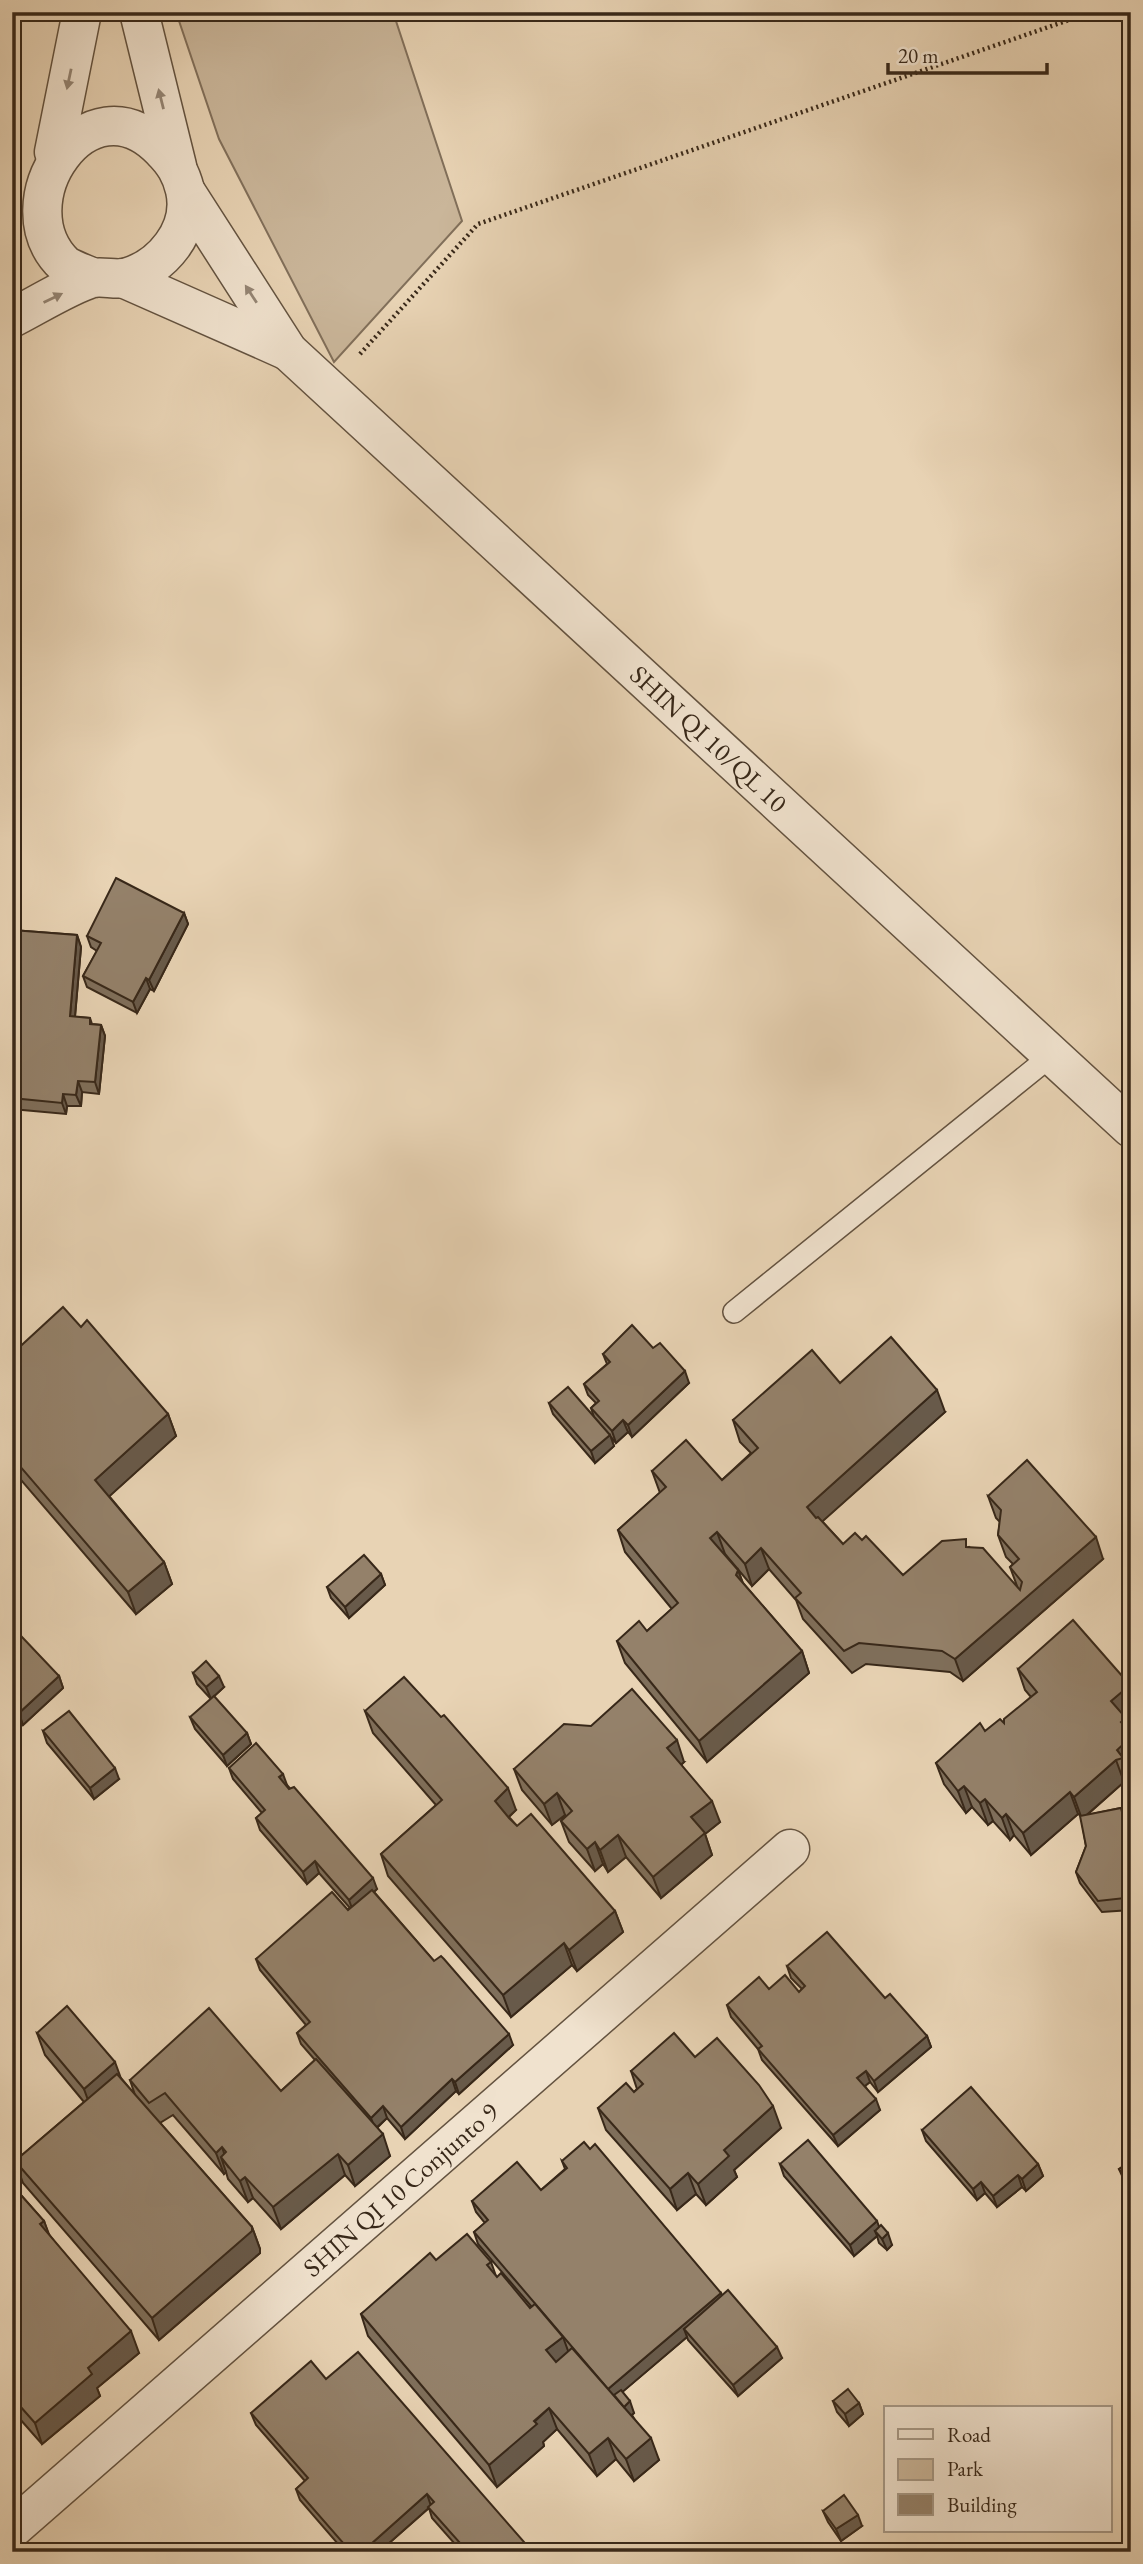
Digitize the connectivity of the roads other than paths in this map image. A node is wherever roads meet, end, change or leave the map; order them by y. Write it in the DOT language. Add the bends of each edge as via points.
graph roads {
  1 [pos="82,12"];
  2 [pos="139,12"];
  3 [pos="54,152"];
  4 [pos="182,179"];
  5 [pos="23,222"];
  6 [pos="108,278"];
  7 [pos="12,318"];
  8 [pos="288,351"];
  9 [pos="1052,1055"];
  10 [pos="1131,1128"];
  11 [pos="734,1312"];
  12 [pos="790,1849"];
  13 [pos="12,2529"];
  1 -- 3 [label="street, one-way"];
  4 -- 2 [label="street, one-way"];
  3 -- 4 [label="street" via="77,134 115,126 151,138"];
  3 -- 5 [label="street" via="38,178"];
  4 -- 6 [label="street" via="185,221 173,246 151,267"];
  8 -- 4 [label="street, SHIN QI 10/QL 10, one-way"];
  5 -- 6 [label="street" via="64,264"];
  7 -- 6 [label="street, one-way"];
  6 -- 8 [label="street, SHIN QI 10/QL 10"];
  8 -- 9 [label="street, SHIN QI 10/QL 10"];
  9 -- 10 [label="street, SHIN QI 10/QL 10"];
  9 -- 11 [label="lane"];
  12 -- 13 [label="street, SHIN QI 10 Conjunto 9"];
}
